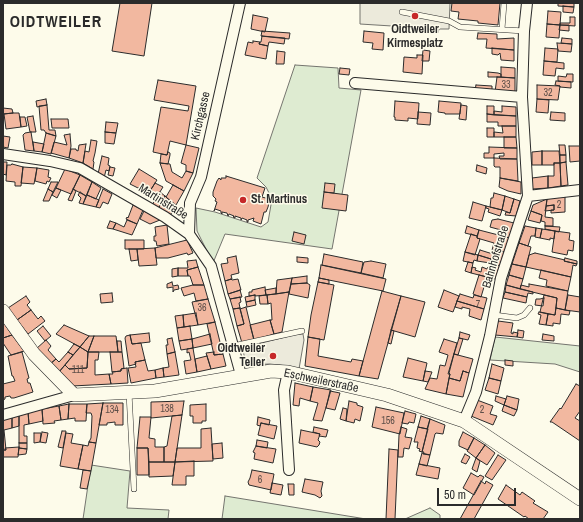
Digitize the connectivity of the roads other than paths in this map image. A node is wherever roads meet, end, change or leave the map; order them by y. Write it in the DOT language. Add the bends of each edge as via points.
graph roads {
  1 [pos="240,3"];
  2 [pos="504,3"];
  3 [pos="527,3"];
  4 [pos="402,12"];
  5 [pos="502,29"];
  6 [pos="524,31"];
  7 [pos="355,83"];
  8 [pos="522,97"];
  9 [pos="3,154"];
  10 [pos="580,190"];
  11 [pos="528,196"];
  12 [pos="189,234"];
  13 [pos="530,308"];
  14 [pos="3,311"];
  15 [pos="494,315"];
  16 [pos="302,331"];
  17 [pos="233,346"];
  18 [pos="288,372"];
  19 [pos="241,375"];
  20 [pos="129,392"];
  21 [pos="74,395"];
  22 [pos="3,415"];
  23 [pos="464,421"];
  24 [pos="289,470"];
  25 [pos="134,489"];
  26 [pos="580,499"];
  1 -- 12 [label="street, Kirchgasse" via="201,177 190,203"];
  2 -- 5 [label="lane"];
  3 -- 6 [label="street, Bahnhofstraße"];
  4 -- 5 [label="lane" via="449,21 460,27"];
  5 -- 6 [label="lane"];
  6 -- 8 [label="street, Bahnhofstraße"];
  7 -- 8 [label="street"];
  8 -- 11 [label="street, Bahnhofstraße"];
  9 -- 12 [label="street, Martinstraße" via="80,168 165,217"];
  10 -- 11 [label="street"];
  11 -- 15 [label="street, Bahnhofstraße" via="501,278"];
  12 -- 17 [label="street, Martinstraße" via="211,266"];
  13 -- 15 [label="lane" via="517,318"];
  14 -- 21 [label="street" via="34,354"];
  15 -- 23 [label="street, Bahnhofstraße" via="476,392"];
  16 -- 17 [label="lane"];
  17 -- 19 [label="street, Martinstraße"];
  18 -- 19 [label="street, Eschweilerstraße" via="271,371"];
  18 -- 23 [label="street, Eschweilerstraße" via="387,395"];
  18 -- 24 [label="street" via="284,390"];
  19 -- 20 [label="street, Eschweilerstraße" via="155,391"];
  20 -- 21 [label="street, Eschweilerstraße"];
  20 -- 25 [label="lane"];
  21 -- 22 [label="street"];
  23 -- 26 [label="street, Eschweilerstraße"];
}
